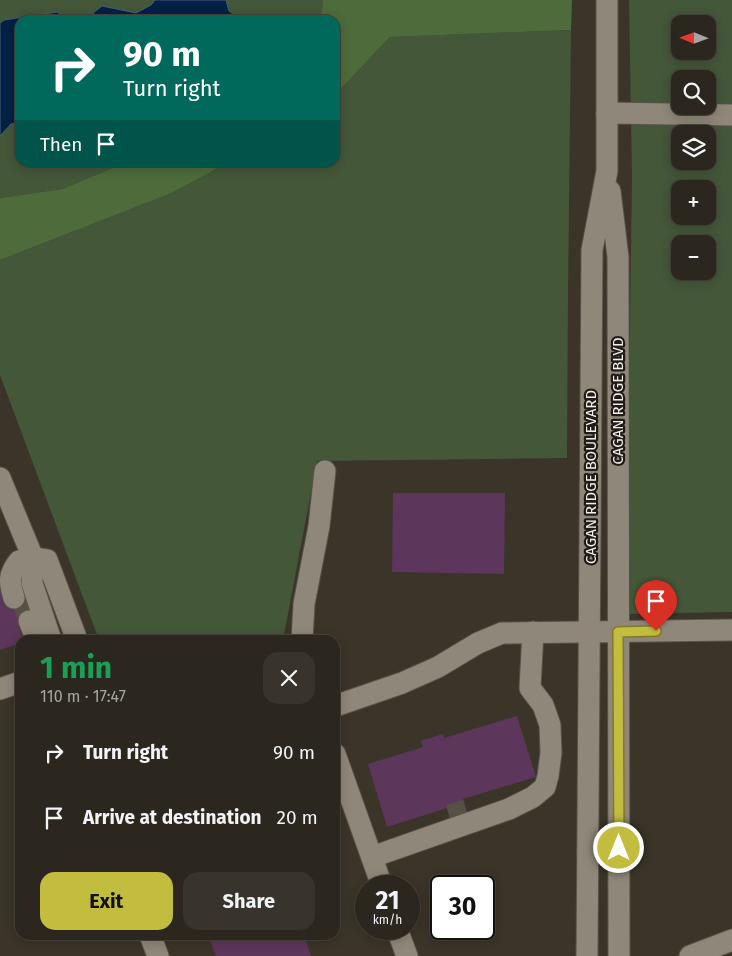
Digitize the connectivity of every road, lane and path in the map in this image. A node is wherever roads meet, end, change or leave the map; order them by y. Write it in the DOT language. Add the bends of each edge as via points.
graph roads {
  1 [pos="607,0"];
  2 [pos="607,113"];
  3 [pos="732,114"];
  4 [pos="607,171"];
  5 [pos="325,471"];
  6 [pos="0,478"];
  7 [pos="33,558"];
  8 [pos="18,597"];
  9 [pos="732,630"];
  10 [pos="533,632"];
  11 [pos="589,632"];
  12 [pos="618,632"];
  13 [pos="50,635"];
  14 [pos="75,635"];
  15 [pos="302,635"];
  16 [pos="15,684"];
  17 [pos="0,689"];
  18 [pos="340,704"];
  19 [pos="340,768"];
  20 [pos="499,812"];
  21 [pos="431,836"];
  22 [pos="372,857"];
  23 [pos="378,875"];
  24 [pos="152,940"];
  25 [pos="401,940"];
  26 [pos="732,940"];
  27 [pos="158,956"];
  28 [pos="407,956"];
  29 [pos="587,956"];
  30 [pos="619,956"];
  31 [pos="690,956"];
  1 -- 2 [label="street, CAGAN RIDGE BOULEVARD"];
  2 -- 3 [label="street"];
  2 -- 4 [label="street, CAGAN RIDGE BOULEVARD"];
  4 -- 11 [label="street, CAGAN RIDGE BOULEVARD" via="592,250"];
  4 -- 12 [label="street, CAGAN RIDGE BLVD" via="618,258"];
  5 -- 15 [label="street" via="319,526 304,604"];
  6 -- 7 [label="street"];
  7 -- 8 [label="street" via="19,561 14,567 9,583"];
  7 -- 13 [label="street" via="32,582"];
  7 -- 14 [label="street" via="47,560"];
  9 -- 12 [label="street"];
  10 -- 11 [label="street"];
  10 -- 18 [label="street" via="502,634 402,683"];
  10 -- 20 [label="street" via="530,688 543,705 550,725 548,776 545,787 533,797"];
  11 -- 12 [label="street"];
  11 -- 29 [label="street, CAGAN RIDGE BOULEVARD"];
  12 -- 30 [label="street"];
  16 -- 17 [label="street"];
  19 -- 22 [label="street"];
  20 -- 21 [label="street"];
  20 -- 21 [label="street" via="480,807 442,818"];
  21 -- 22 [label="street"];
  22 -- 23 [label="street"];
  24 -- 27 [label="street"];
  25 -- 28 [label="street"];
  26 -- 31 [label="street"];
}
